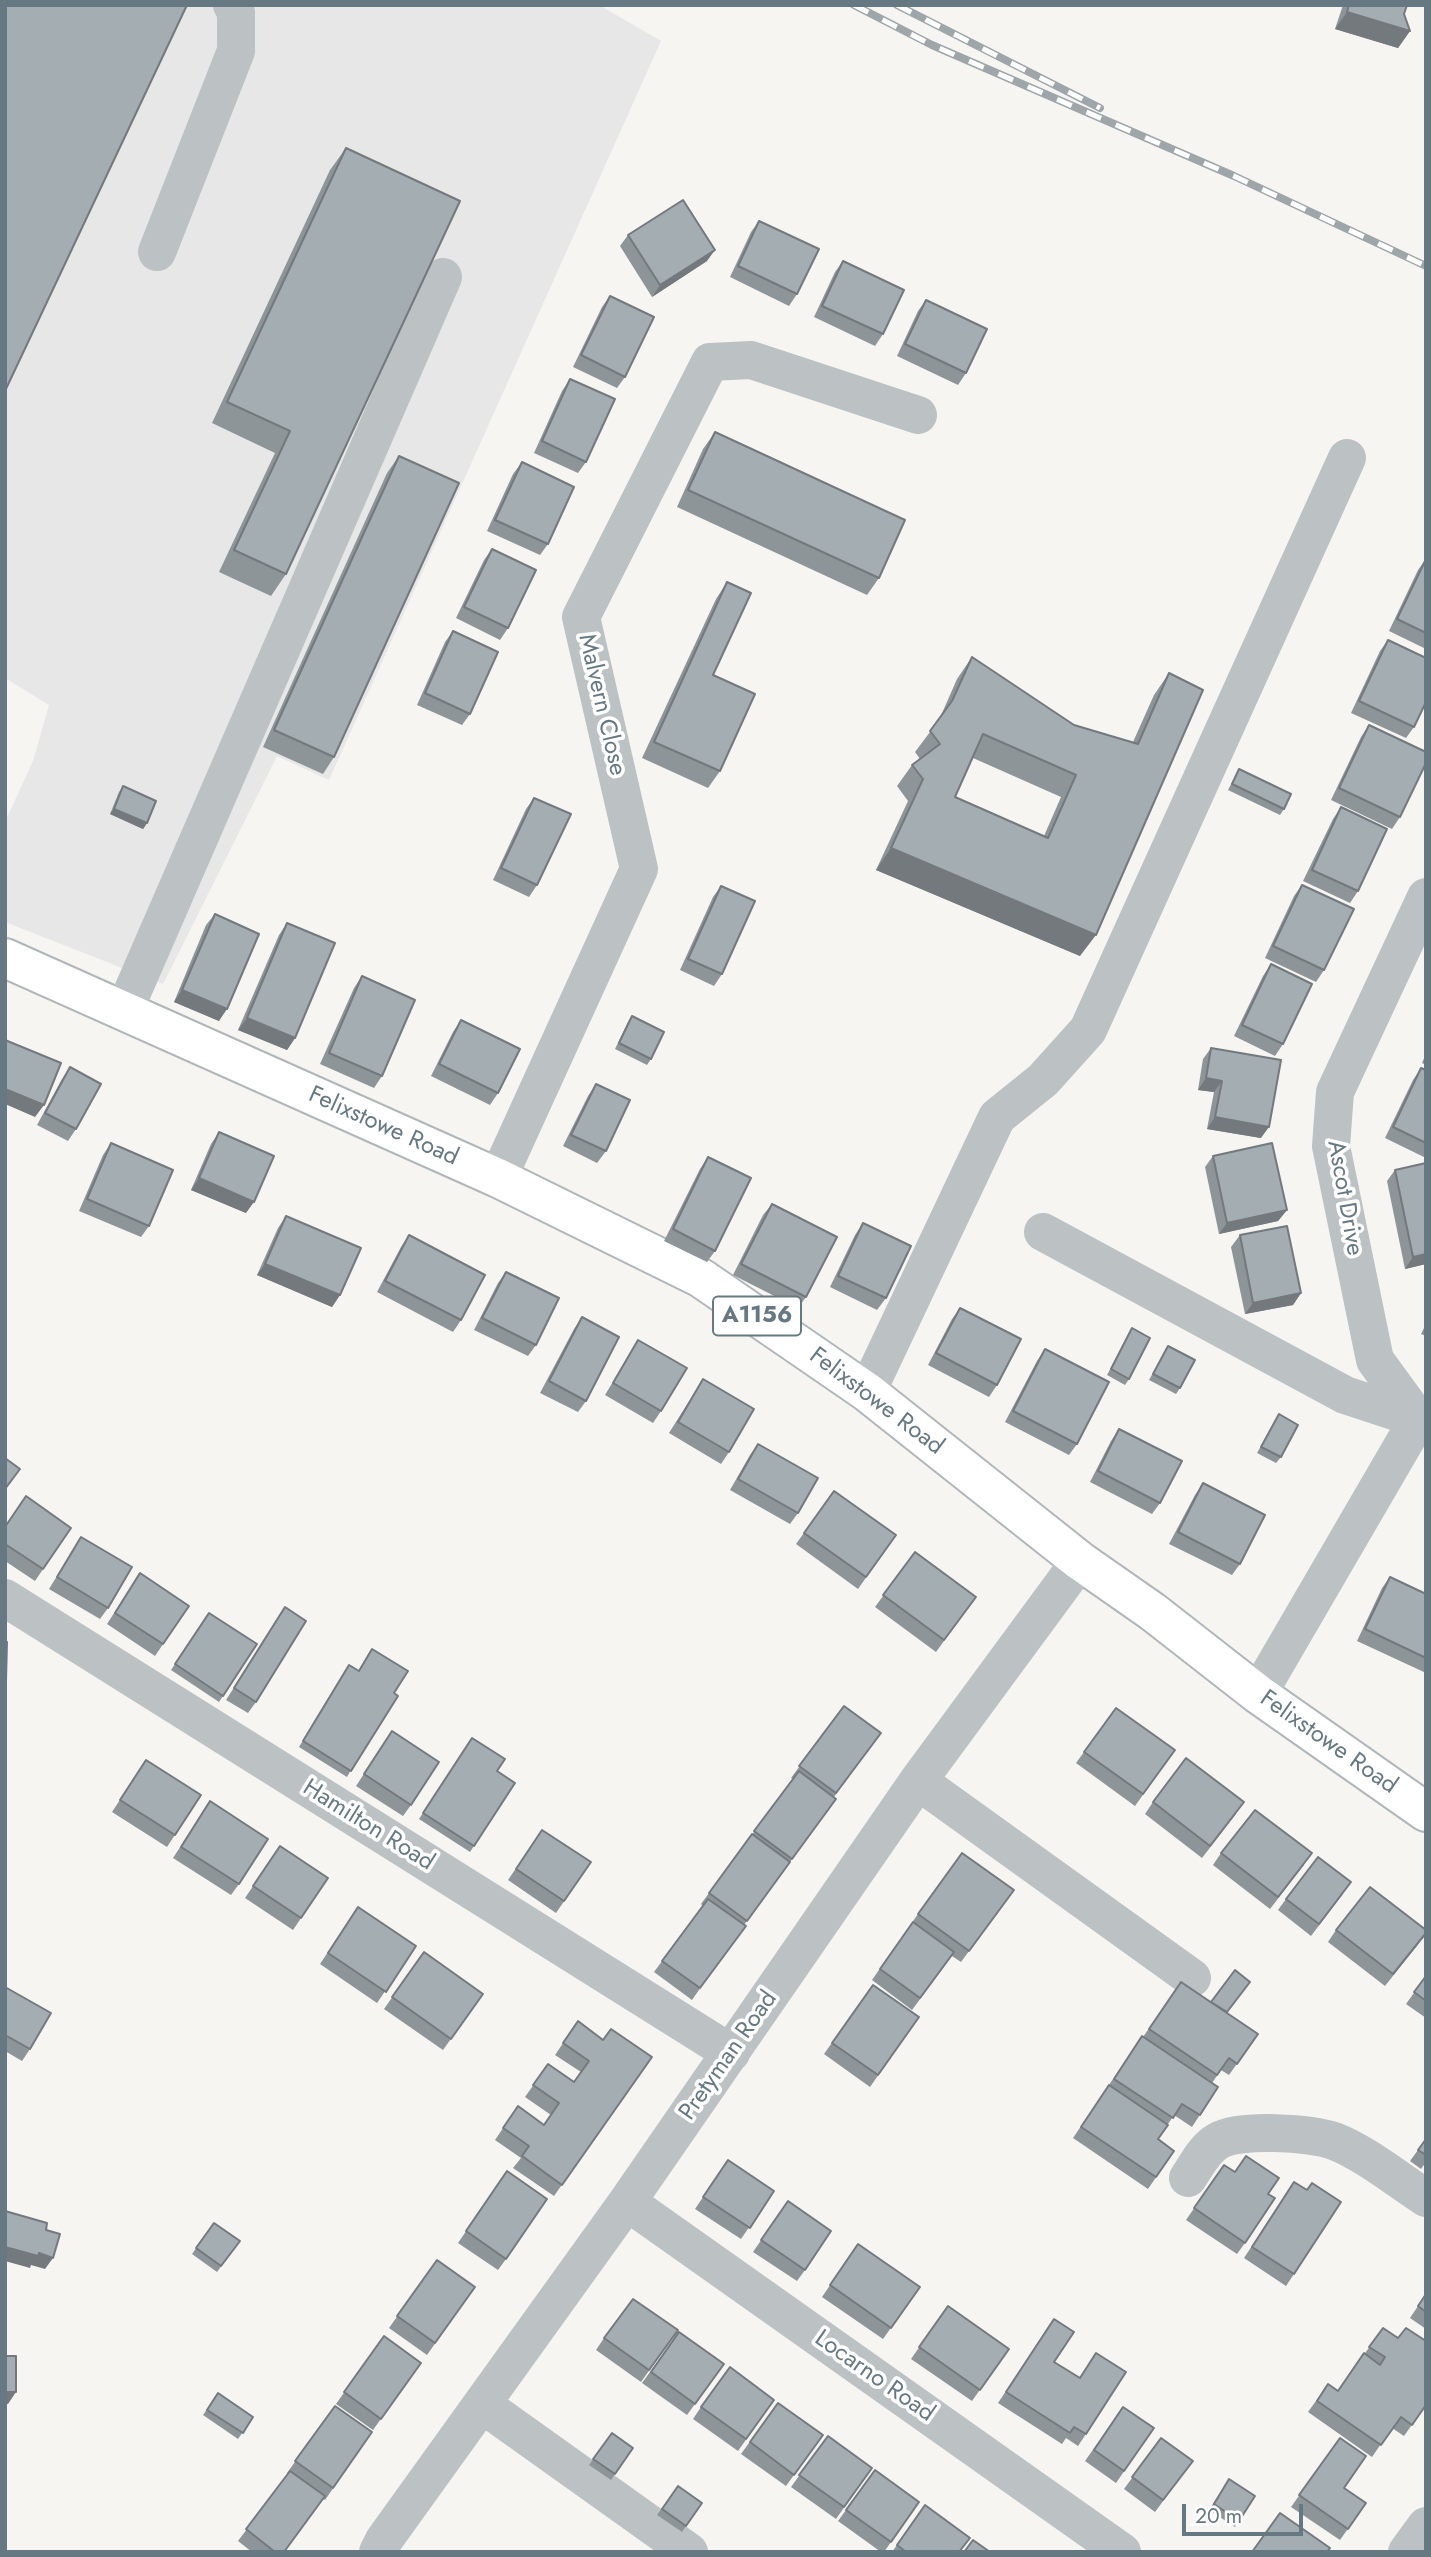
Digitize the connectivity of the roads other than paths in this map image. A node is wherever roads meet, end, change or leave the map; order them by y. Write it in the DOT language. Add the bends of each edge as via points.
graph roads {
  1 [pos="232,5"];
  2 [pos="156,252"];
  3 [pos="443,277"];
  4 [pos="918,415"];
  5 [pos="1347,458"];
  6 [pos="1426,897"];
  7 [pos="5,958"];
  8 [pos="124,1012"];
  9 [pos="498,1178"];
  10 [pos="1043,1232"];
  11 [pos="867,1392"];
  12 [pos="1422,1419"];
  13 [pos="1080,1561"];
  14 [pos="5,1598"];
  15 [pos="1258,1694"];
  16 [pos="918,1781"];
  17 [pos="1426,1812"];
  18 [pos="1192,1978"];
  19 [pos="731,2053"];
  20 [pos="1188,2178"];
  21 [pos="1426,2198"];
  22 [pos="627,2202"];
  23 [pos="483,2405"];
  24 [pos="1426,2526"];
  25 [pos="378,2552"];
  26 [pos="689,2552"];
  27 [pos="1122,2552"];
  28 [pos="1408,2552"];
  1 -- 2 [label="street" via="236,51"];
  3 -- 8 [label="street"];
  4 -- 9 [label="street, Malvern Close" via="751,360 710,362 581,617 639,869"];
  5 -- 11 [label="street" via="1088,1030 1043,1080 997,1117"];
  6 -- 12 [label="street, Ascot Drive" via="1335,1093 1331,1146 1375,1360"];
  7 -- 8 [label="main road, Felixstowe Road / A1156"];
  8 -- 9 [label="main road, Felixstowe Road / A1156"];
  9 -- 11 [label="main road, Felixstowe Road / A1156" via="701,1278"];
  10 -- 12 [label="street" via="1345,1395"];
  11 -- 13 [label="main road, Felixstowe Road / A1156"];
  12 -- 15 [label="street"];
  13 -- 15 [label="main road, Felixstowe Road / A1156"];
  13 -- 16 [label="street, Pretyman Road"];
  14 -- 19 [label="street, Hamilton Road"];
  15 -- 17 [label="main road, Felixstowe Road / A1156"];
  16 -- 18 [label="street"];
  16 -- 19 [label="street, Pretyman Road"];
  19 -- 22 [label="street, Pretyman Road"];
  20 -- 21 [label="street" via="1206,2150 1240,2118 1273,2133 1332,2140"];
  22 -- 23 [label="street, Pretyman Road"];
  22 -- 27 [label="street, Locarno Road"];
  23 -- 25 [label="street, Pretyman Road"];
  23 -- 26 [label="street"];
  24 -- 28 [label="street"];
}
